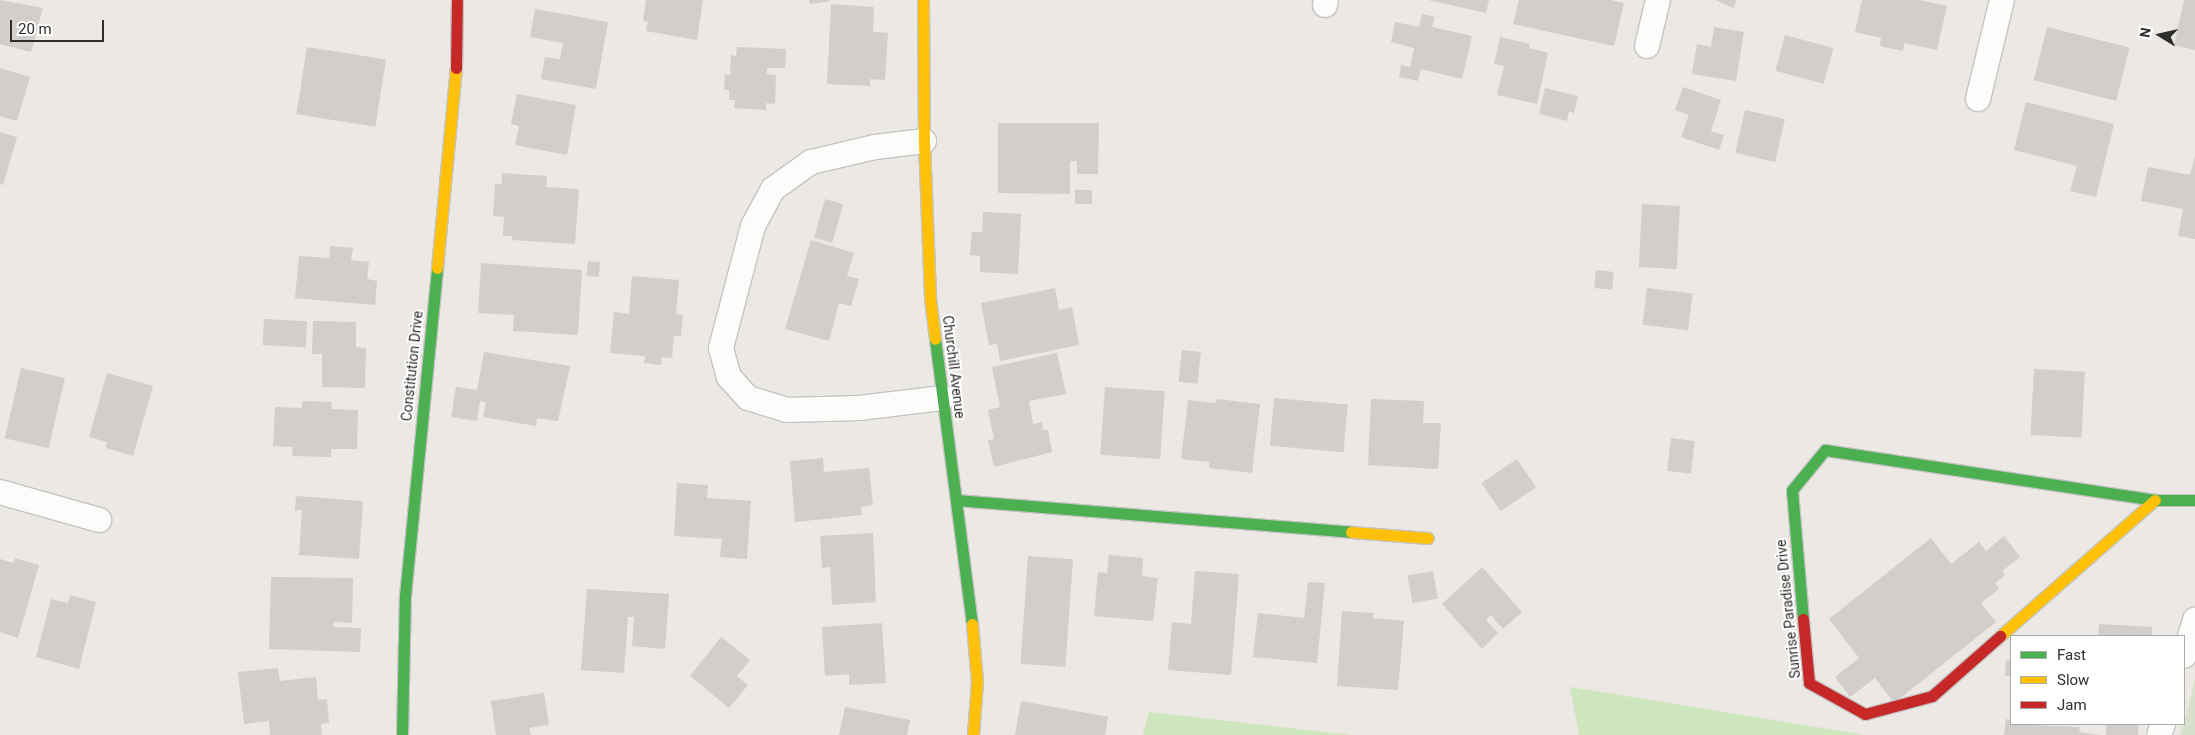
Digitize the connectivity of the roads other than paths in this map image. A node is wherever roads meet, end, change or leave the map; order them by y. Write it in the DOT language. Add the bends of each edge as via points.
graph roads {
  1 [pos="457,0"];
  2 [pos="923,0"];
  3 [pos="1658,0"];
  4 [pos="2002,0"];
  5 [pos="1647,46"];
  6 [pos="1978,99"];
  7 [pos="924,141"];
  8 [pos="943,398"];
  9 [pos="0,492"];
  10 [pos="956,500"];
  11 [pos="2155,500"];
  12 [pos="2195,500"];
  13 [pos="99,520"];
  14 [pos="1428,538"];
  15 [pos="2195,620"];
  16 [pos="2185,653"];
  17 [pos="402,735"];
  18 [pos="973,735"];
  1 -- 17 [label="street, Constitution Drive" via="456,68 405,596"];
  2 -- 7 [label="street, Churchill Avenue"];
  3 -- 5 [label="street"];
  4 -- 6 [label="street"];
  7 -- 8 [label="street, Churchill Avenue" via="930,298"];
  7 -- 8 [label="street" via="875,147 811,162 773,189 753,226 721,348 729,377 748,398 786,410 859,408"];
  8 -- 10 [label="street, Churchill Avenue"];
  9 -- 13 [label="street"];
  10 -- 14 [label="street"];
  10 -- 18 [label="street, Churchill Avenue" via="976,672"];
  11 -- 11 [label="street, Sunrise Paradise Drive" via="1825,450 1792,490 1809,683 1865,714 1932,696"];
  11 -- 12 [label="street, Sunrise Paradise Drive"];
  15 -- 16 [label="street"];
}
